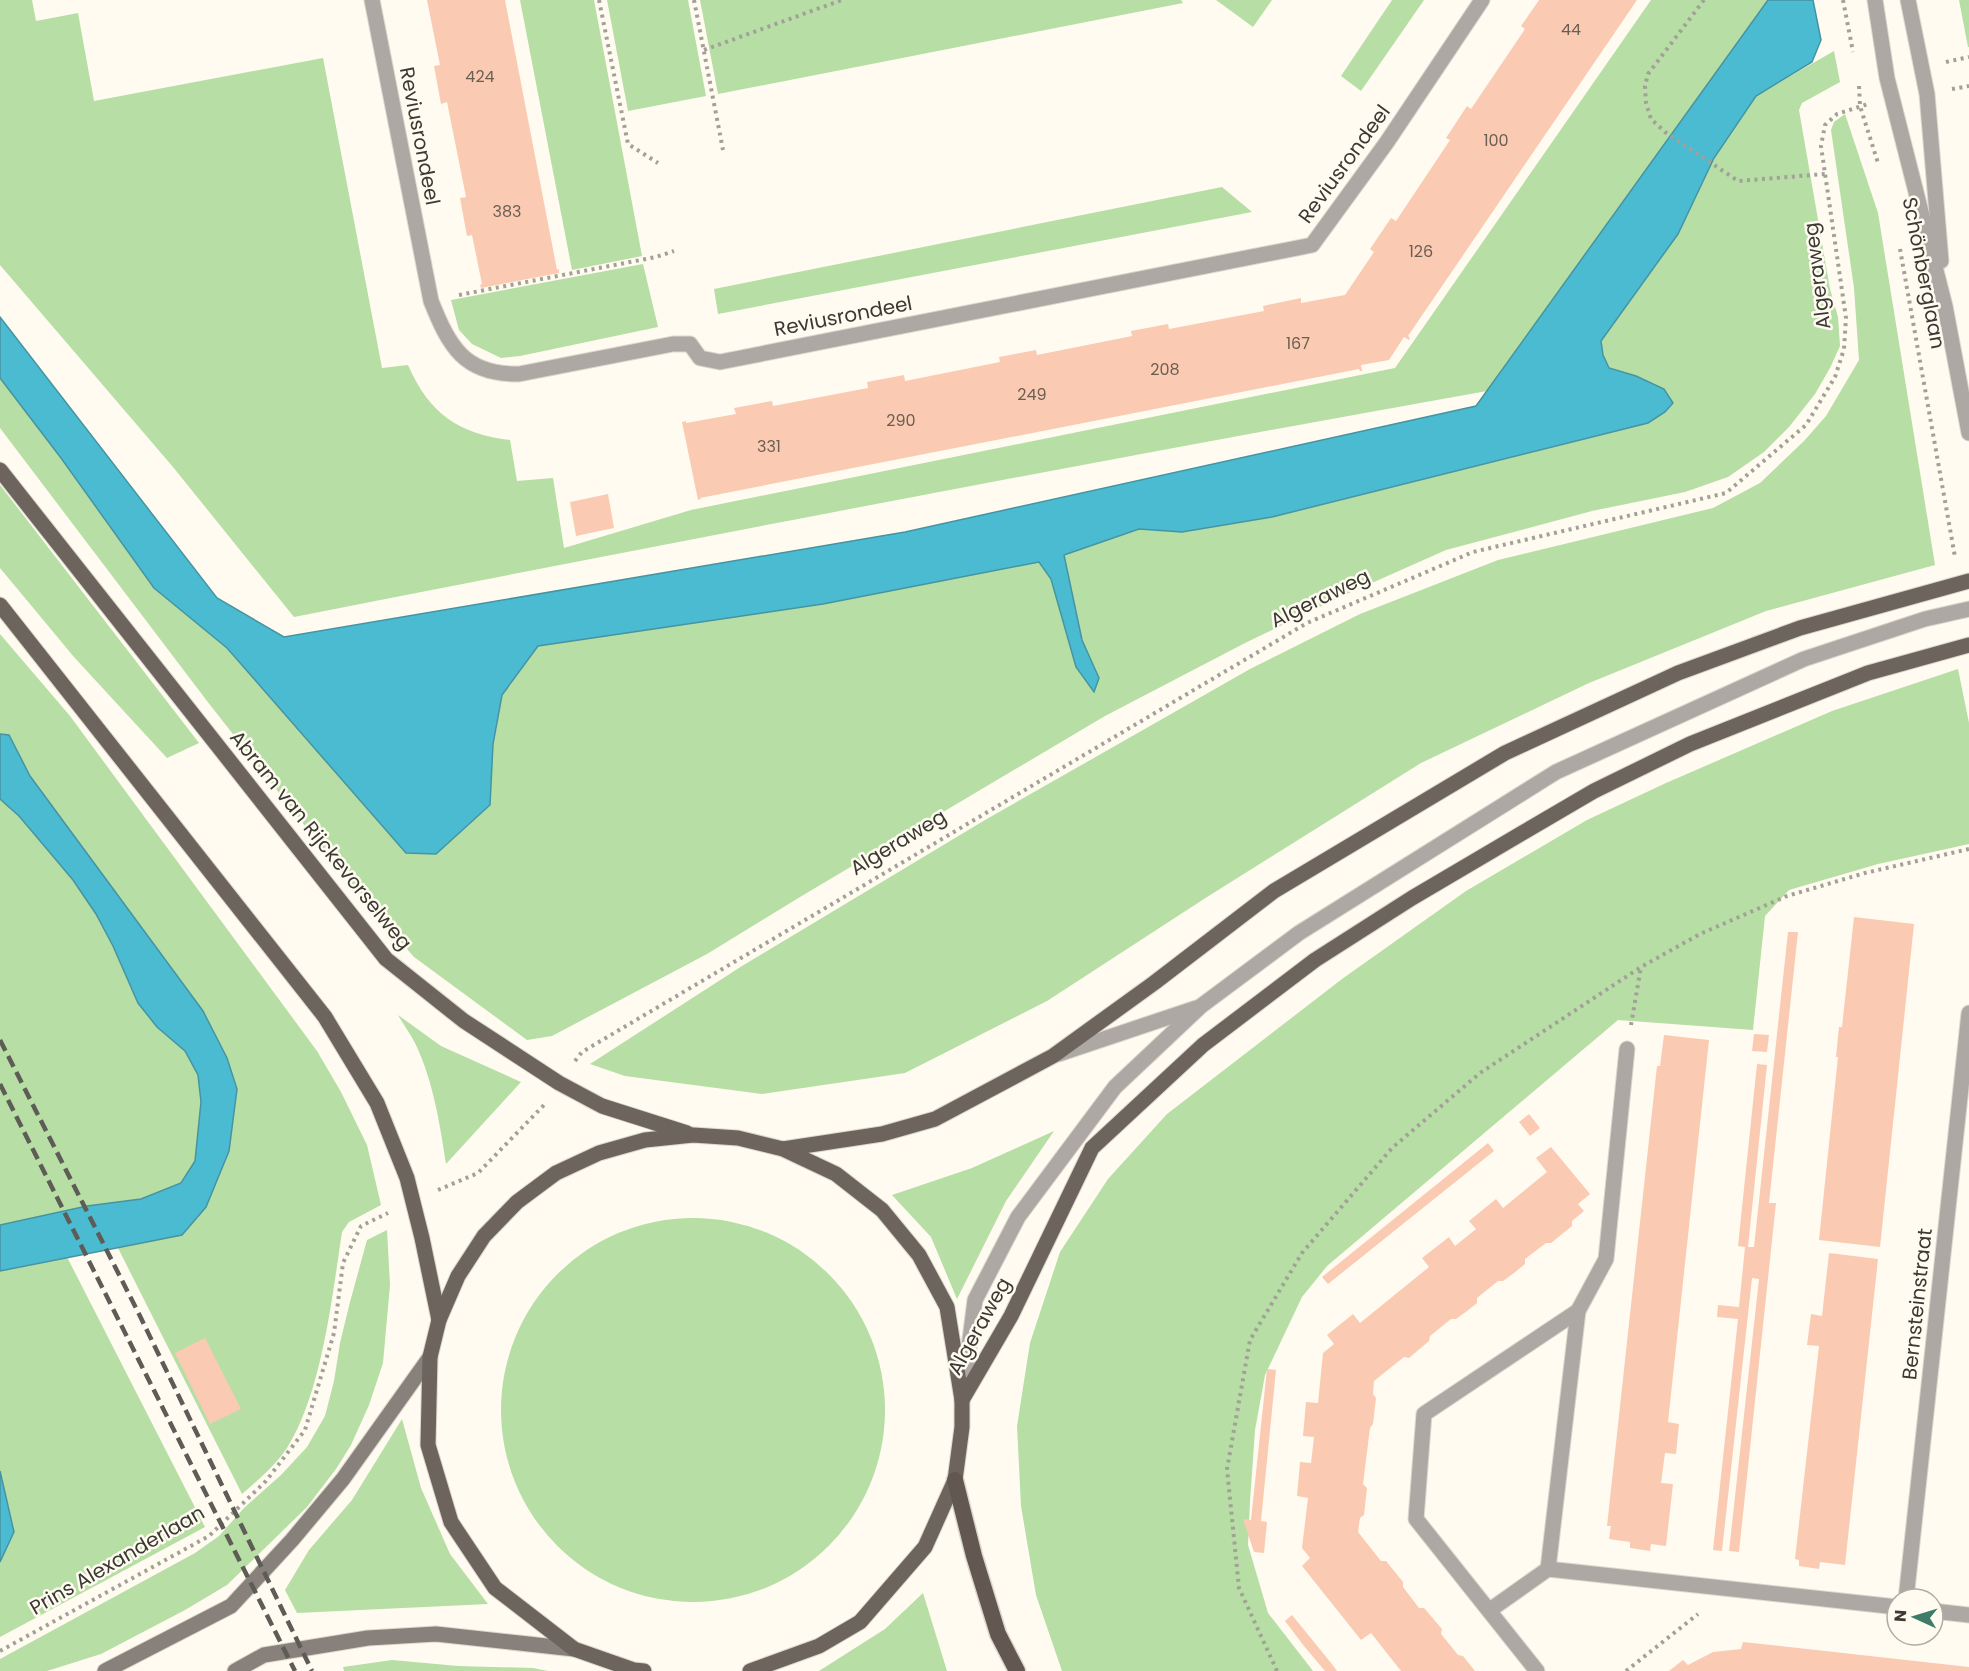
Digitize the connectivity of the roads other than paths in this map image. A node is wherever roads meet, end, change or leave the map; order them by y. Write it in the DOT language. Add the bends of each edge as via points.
graph roads {
  1 [pos="372,0"];
  2 [pos="1482,0"];
  3 [pos="1875,0"];
  4 [pos="1908,0"];
  5 [pos="1945,306"];
  6 [pos="1969,433"];
  7 [pos="0,470"];
  8 [pos="1969,581"];
  9 [pos="0,604"];
  10 [pos="1969,609"];
  11 [pos="1969,645"];
  12 [pos="1201,1006"];
  13 [pos="1969,1013"];
  14 [pos="1627,1049"];
  15 [pos="1053,1056"];
  16 [pos="693,1135"];
  17 [pos="783,1149"];
  18 [pos="1578,1311"];
  19 [pos="439,1320"];
  20 [pos="430,1357"];
  21 [pos="962,1400"];
  22 [pos="955,1480"];
  23 [pos="1548,1569"];
  24 [pos="1907,1587"];
  25 [pos="1885,1606"];
  26 [pos="1490,1610"];
  27 [pos="1945,1612"];
  28 [pos="1969,1615"];
  29 [pos="574,1649"];
  30 [pos="105,1671"];
  31 [pos="235,1671"];
  32 [pos="644,1671"];
  33 [pos="750,1671"];
  34 [pos="1017,1671"];
  35 [pos="1538,1671"];
  1 -- 2 [label="street, Reviusrondeel" via="431,301 456,351 469,362 503,374 673,344 690,344 700,358 720,362 1312,245"];
  3 -- 5 [label="street, Schönberglaan" via="1892,101"];
  4 -- 5 [label="street, Schönberglaan" via="1927,94"];
  5 -- 6 [label="street, Schönberglaan"];
  7 -- 16 [label="main road, Abram van Rijckevorselweg" via="386,959 464,1021 559,1083 602,1106"];
  8 -- 15 [label="main road, Algeraweg" via="1800,627 1689,668 1505,753 1274,891"];
  9 -- 19 [label="main road" via="325,1017 377,1103 407,1178"];
  10 -- 12 [label="street, Algeraweg" via="1925,619 1804,659 1556,772 1299,933"];
  11 -- 21 [label="main road, Algeraweg" via="1868,673 1690,744 1594,791 1315,960 1203,1045 1092,1148 1011,1316"];
  12 -- 15 [label="street, Algeraweg"];
  12 -- 21 [label="street, Algeraweg" via="1115,1087 1018,1216 975,1300"];
  13 -- 24 [label="street, Bernsteinstraat"];
  14 -- 18 [label="street" via="1606,1259"];
  15 -- 17 [label="main road, Algeraweg" via="935,1119 882,1134"];
  16 -- 17 [label="main road" via="738,1138"];
  16 -- 19 [label="main road" via="645,1140 599,1153 556,1173 517,1202 484,1236 458,1276"];
  17 -- 21 [label="main road" via="836,1174 882,1210 920,1255 947,1307"];
  18 -- 23 [label="street"];
  18 -- 26 [label="street" via="1424,1414 1416,1520"];
  19 -- 20 [label="main road"];
  20 -- 29 [label="main road" via="428,1445 451,1522 495,1588"];
  20 -- 30 [label="main road" via="343,1479 231,1606"];
  21 -- 22 [label="main road"];
  22 -- 33 [label="main road" via="925,1547 860,1622 819,1646"];
  22 -- 34 [label="highway" via="998,1634"];
  23 -- 25 [label="street"];
  23 -- 26 [label="street"];
  26 -- 35 [label="street"];
  27 -- 28 [label="street"];
  29 -- 31 [label="main road" via="436,1634 368,1638 264,1655"];
  29 -- 32 [label="main road"];
}
